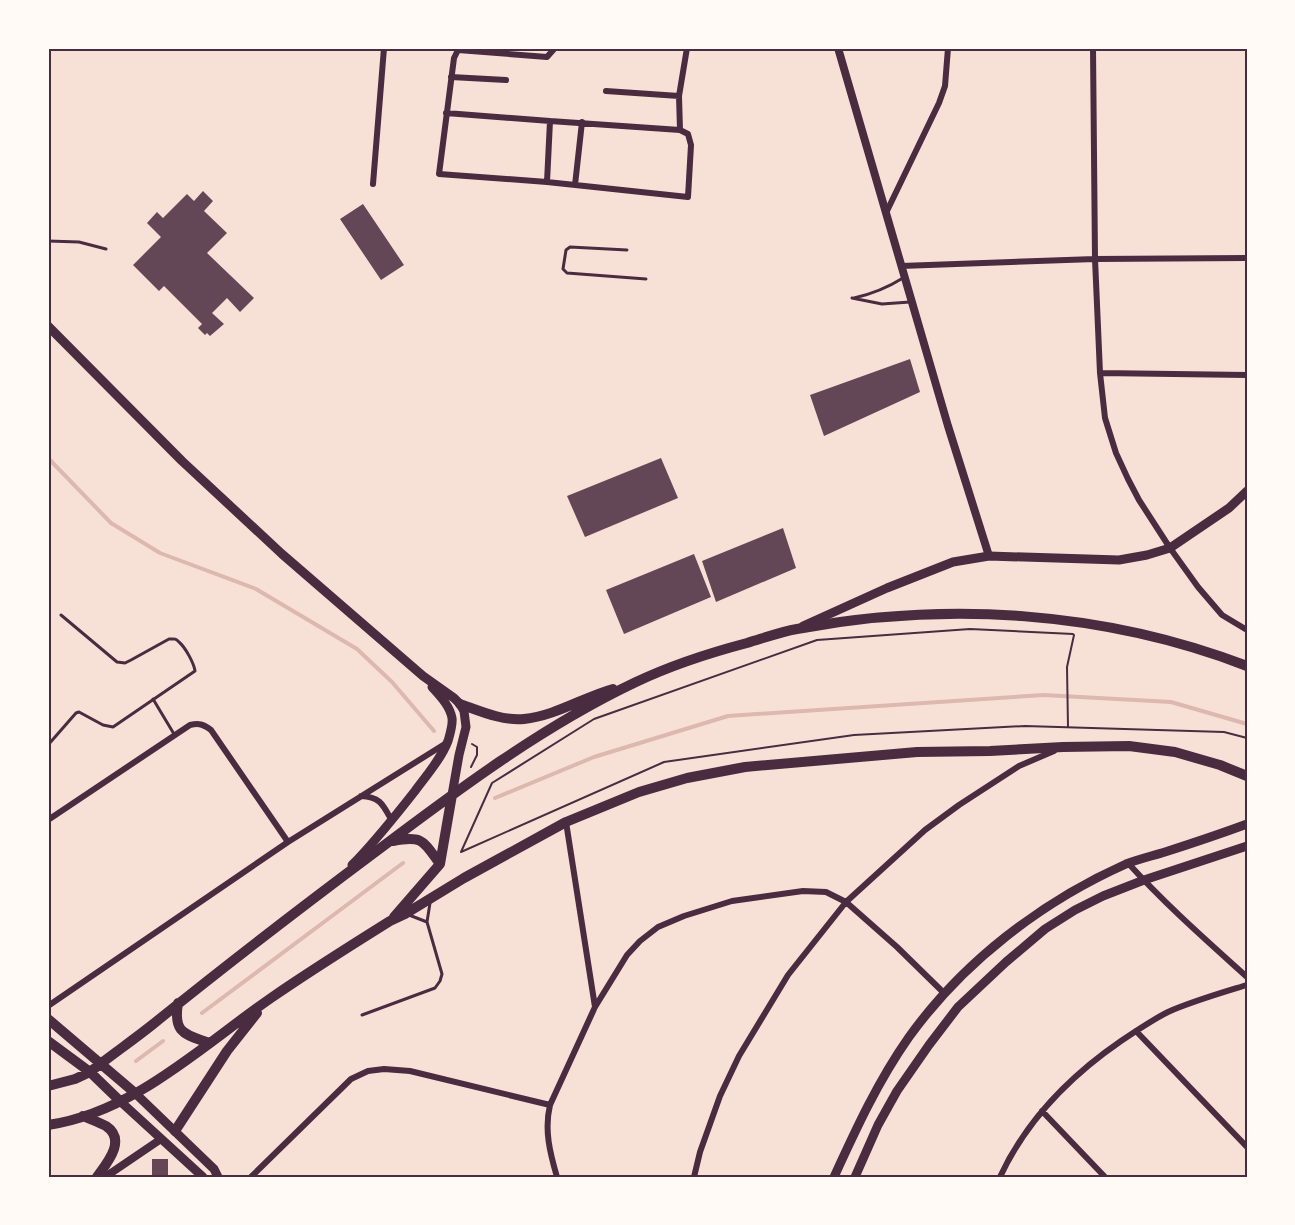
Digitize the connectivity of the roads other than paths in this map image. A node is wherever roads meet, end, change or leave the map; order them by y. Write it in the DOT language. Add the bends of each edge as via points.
graph roads {
  1 [pos="384,48"];
  2 [pos="555,48"];
  3 [pos="687,48"];
  4 [pos="838,48"];
  5 [pos="948,48"];
  6 [pos="1093,48"];
  7 [pos="451,77"];
  8 [pos="506,80"];
  9 [pos="606,91"];
  10 [pos="679,96"];
  11 [pos="446,113"];
  12 [pos="550,121"];
  13 [pos="582,122"];
  14 [pos="680,130"];
  15 [pos="547,182"];
  16 [pos="373,184"];
  17 [pos="575,185"];
  18 [pos="886,213"];
  19 [pos="48,241"];
  20 [pos="106,249"];
  21 [pos="627,250"];
  22 [pos="1247,258"];
  23 [pos="1095,259"];
  24 [pos="901,266"];
  25 [pos="905,277"];
  26 [pos="646,279"];
  27 [pos="912,302"];
  28 [pos="48,326"];
  29 [pos="1100,373"];
  30 [pos="1247,375"];
  31 [pos="1247,490"];
  32 [pos="1170,548"];
  33 [pos="988,556"];
  34 [pos="61,615"];
  35 [pos="795,630"];
  36 [pos="1247,630"];
  37 [pos="1247,666"];
  38 [pos="423,676"];
  39 [pos="636,682"];
  40 [pos="153,699"];
  41 [pos="460,704"];
  42 [pos="175,735"];
  43 [pos="448,741"];
  44 [pos="48,745"];
  45 [pos="1063,747"];
  46 [pos="1247,776"];
  47 [pos="452,795"];
  48 [pos="360,796"];
  49 [pos="48,820"];
  50 [pos="392,821"];
  51 [pos="566,822"];
  52 [pos="1247,824"];
  53 [pos="288,842"];
  54 [pos="388,842"];
  55 [pos="1247,846"];
  56 [pos="1128,863"];
  57 [pos="440,864"];
  58 [pos="1144,880"];
  59 [pos="335,881"];
  60 [pos="431,898"];
  61 [pos="846,902"];
  62 [pos="405,914"];
  63 [pos="390,921"];
  64 [pos="428,922"];
  65 [pos="1247,977"];
  66 [pos="1247,985"];
  67 [pos="945,994"];
  68 [pos="270,998"];
  69 [pos="178,1003"];
  70 [pos="48,1006"];
  71 [pos="595,1007"];
  72 [pos="363,1015"];
  73 [pos="48,1019"];
  74 [pos="1136,1031"];
  75 [pos="48,1041"];
  76 [pos="209,1043"];
  77 [pos="101,1063"];
  78 [pos="90,1072"];
  79 [pos="48,1086"];
  80 [pos="135,1093"];
  81 [pos="121,1101"];
  82 [pos="550,1106"];
  83 [pos="1042,1111"];
  84 [pos="83,1116"];
  85 [pos="48,1125"];
  86 [pos="176,1131"];
  87 [pos="161,1139"];
  88 [pos="1247,1147"];
  89 [pos="97,1177"];
  90 [pos="105,1177"];
  91 [pos="203,1177"];
  92 [pos="218,1177"];
  93 [pos="251,1177"];
  94 [pos="556,1177"];
  95 [pos="694,1177"];
  96 [pos="834,1177"];
  97 [pos="855,1177"];
  98 [pos="1000,1177"];
  99 [pos="1106,1177"];
  1 -- 16 [label="street"];
  2 -- 7 [label="street" via="548,57 458,50"];
  3 -- 10 [label="street"];
  4 -- 18 [label="street"];
  5 -- 18 [label="street" via="945,86 939,103"];
  6 -- 23 [label="street"];
  7 -- 8 [label="street"];
  7 -- 11 [label="street"];
  9 -- 10 [label="street"];
  10 -- 14 [label="street"];
  11 -- 12 [label="street"];
  11 -- 15 [label="street" via="439,174"];
  12 -- 13 [label="street"];
  12 -- 15 [label="street"];
  13 -- 14 [label="street"];
  13 -- 17 [label="street"];
  14 -- 17 [label="street" via="688,134 691,145 688,197"];
  15 -- 17 [label="street"];
  18 -- 24 [label="street"];
  19 -- 20 [label="lane" via="79,242"];
  21 -- 26 [label="lane" via="570,247 563,269 567,273"];
  22 -- 23 [label="street"];
  23 -- 24 [label="street"];
  23 -- 29 [label="street"];
  24 -- 25 [label="street"];
  25 -- 27 [label="street"];
  25 -- 27 [label="lane" via="871,294 852,298 882,304"];
  27 -- 33 [label="street"];
  28 -- 38 [label="main road" via="189,468"];
  29 -- 30 [label="street"];
  29 -- 32 [label="street" via="1105,418 1116,453 1139,500"];
  31 -- 32 [label="main road" via="1229,508"];
  32 -- 33 [label="main road" via="1119,560"];
  32 -- 36 [label="street" via="1222,615"];
  33 -- 35 [label="main road" via="953,562 898,583"];
  34 -- 40 [label="lane" via="117,662 125,663 169,639 177,640 195,671"];
  35 -- 37 [label="main road" via="890,616 1037,616 1143,633"];
  35 -- 39 [label="main road" via="716,651"];
  38 -- 41 [label="main road"];
  38 -- 43 [label="main road" via="449,710 452,718"];
  39 -- 41 [label="main road" via="524,719 493,716"];
  39 -- 47 [label="main road" via="571,716"];
  40 -- 42 [label="lane"];
  40 -- 44 [label="lane" via="113,726 76,713"];
  41 -- 47 [label="main road" via="466,720"];
  42 -- 49 [label="street"];
  42 -- 53 [label="street" via="198,723 210,730"];
  43 -- 48 [label="street"];
  43 -- 50 [label="main road"];
  45 -- 46 [label="main road" via="1129,746 1175,752"];
  45 -- 51 [label="main road" via="917,752 745,767 639,792"];
  45 -- 61 [label="street" via="1019,766 959,805"];
  47 -- 54 [label="main road"];
  47 -- 57 [label="main road"];
  48 -- 50 [label="street" via="380,801"];
  48 -- 53 [label="street"];
  50 -- 59 [label="main road"];
  51 -- 60 [label="main road"];
  51 -- 71 [label="street"];
  52 -- 56 [label="main road"];
  53 -- 70 [label="street"];
  54 -- 57 [label="main road" via="420,840"];
  54 -- 59 [label="main road"];
  55 -- 58 [label="main road"];
  56 -- 58 [label="street"];
  56 -- 67 [label="main road" via="1031,918 995,944"];
  57 -- 63 [label="main road"];
  58 -- 65 [label="street"];
  58 -- 97 [label="main road" via="1103,896 1045,929 958,1007 897,1091"];
  59 -- 69 [label="main road"];
  60 -- 62 [label="main road"];
  60 -- 64 [label="lane"];
  61 -- 67 [label="street"];
  61 -- 71 [label="street" via="826,892 803,891 732,901 684,916 658,927 640,941"];
  61 -- 95 [label="street" via="788,975 739,1056 720,1096"];
  62 -- 63 [label="main road"];
  62 -- 64 [label="lane"];
  63 -- 68 [label="main road"];
  64 -- 72 [label="lane" via="440,981 435,988"];
  66 -- 74 [label="street" via="1168,1012"];
  67 -- 96 [label="main road" via="909,1037 878,1086"];
  68 -- 76 [label="main road"];
  68 -- 86 [label="main road" via="227,1051"];
  69 -- 76 [label="main road" via="176,1017 183,1033"];
  69 -- 77 [label="main road"];
  71 -- 82 [label="street"];
  73 -- 77 [label="main road"];
  74 -- 83 [label="street" via="1096,1058"];
  74 -- 88 [label="street"];
  75 -- 78 [label="main road"];
  76 -- 80 [label="main road"];
  77 -- 78 [label="main road"];
  77 -- 80 [label="main road"];
  78 -- 79 [label="main road"];
  78 -- 81 [label="main road"];
  80 -- 81 [label="main road"];
  80 -- 86 [label="main road"];
  81 -- 84 [label="main road"];
  81 -- 87 [label="main road"];
  82 -- 93 [label="street" via="410,1071 368,1071 351,1079"];
  82 -- 94 [label="street" via="548,1143"];
  83 -- 98 [label="street"];
  83 -- 99 [label="street"];
  84 -- 85 [label="main road"];
  84 -- 89 [label="main road" via="105,1126 115,1139 114,1152"];
  86 -- 92 [label="main road"];
  87 -- 90 [label="street"];
  87 -- 91 [label="main road"];
}
